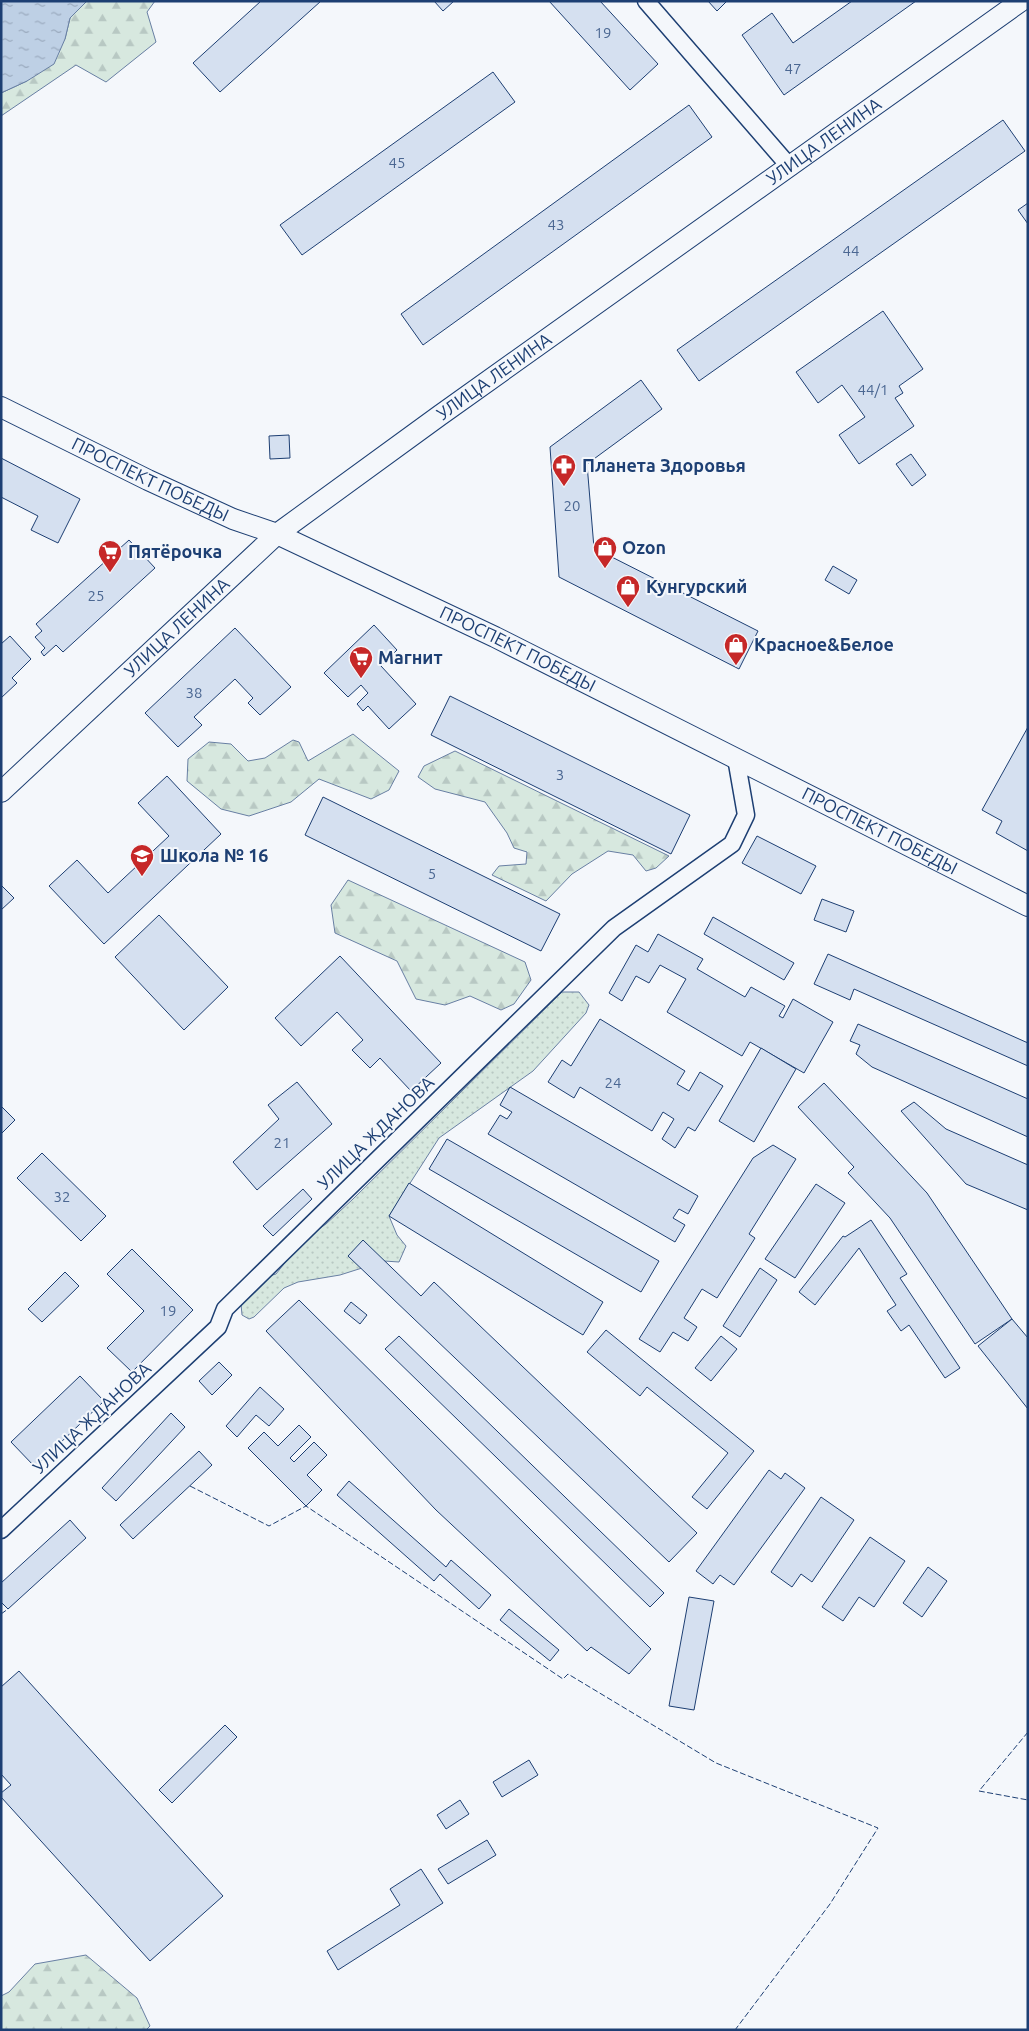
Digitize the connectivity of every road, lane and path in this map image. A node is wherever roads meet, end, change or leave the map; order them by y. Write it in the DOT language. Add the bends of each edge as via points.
graph roads {
  1 [pos="646,1"];
  2 [pos="1021,1"];
  3 [pos="790,167"];
  4 [pos="1,407"];
  5 [pos="277,534"];
  6 [pos="736,758"];
  7 [pos="1,792"];
  8 [pos="1028,906"];
  9 [pos="1,1530"];
  1 -- 3 [label="street"];
  2 -- 3 [label="street, УЛИЦА ЛЕНИНА"];
  3 -- 5 [label="street, УЛИЦА ЛЕНИНА"];
  4 -- 5 [label="street, ПРОСПЕКТ ПОБЕДЫ" via="148,480 233,519"];
  5 -- 6 [label="street, ПРОСПЕКТ ПОБЕДЫ" via="495,637"];
  5 -- 7 [label="street, УЛИЦА ЛЕНИНА"];
  6 -- 8 [label="street, ПРОСПЕКТ ПОБЕДЫ"];
  6 -- 9 [label="street, УЛИЦА ЖДАНОВА" via="746,815 732,844 614,928 225,1309 218,1327"];
}
